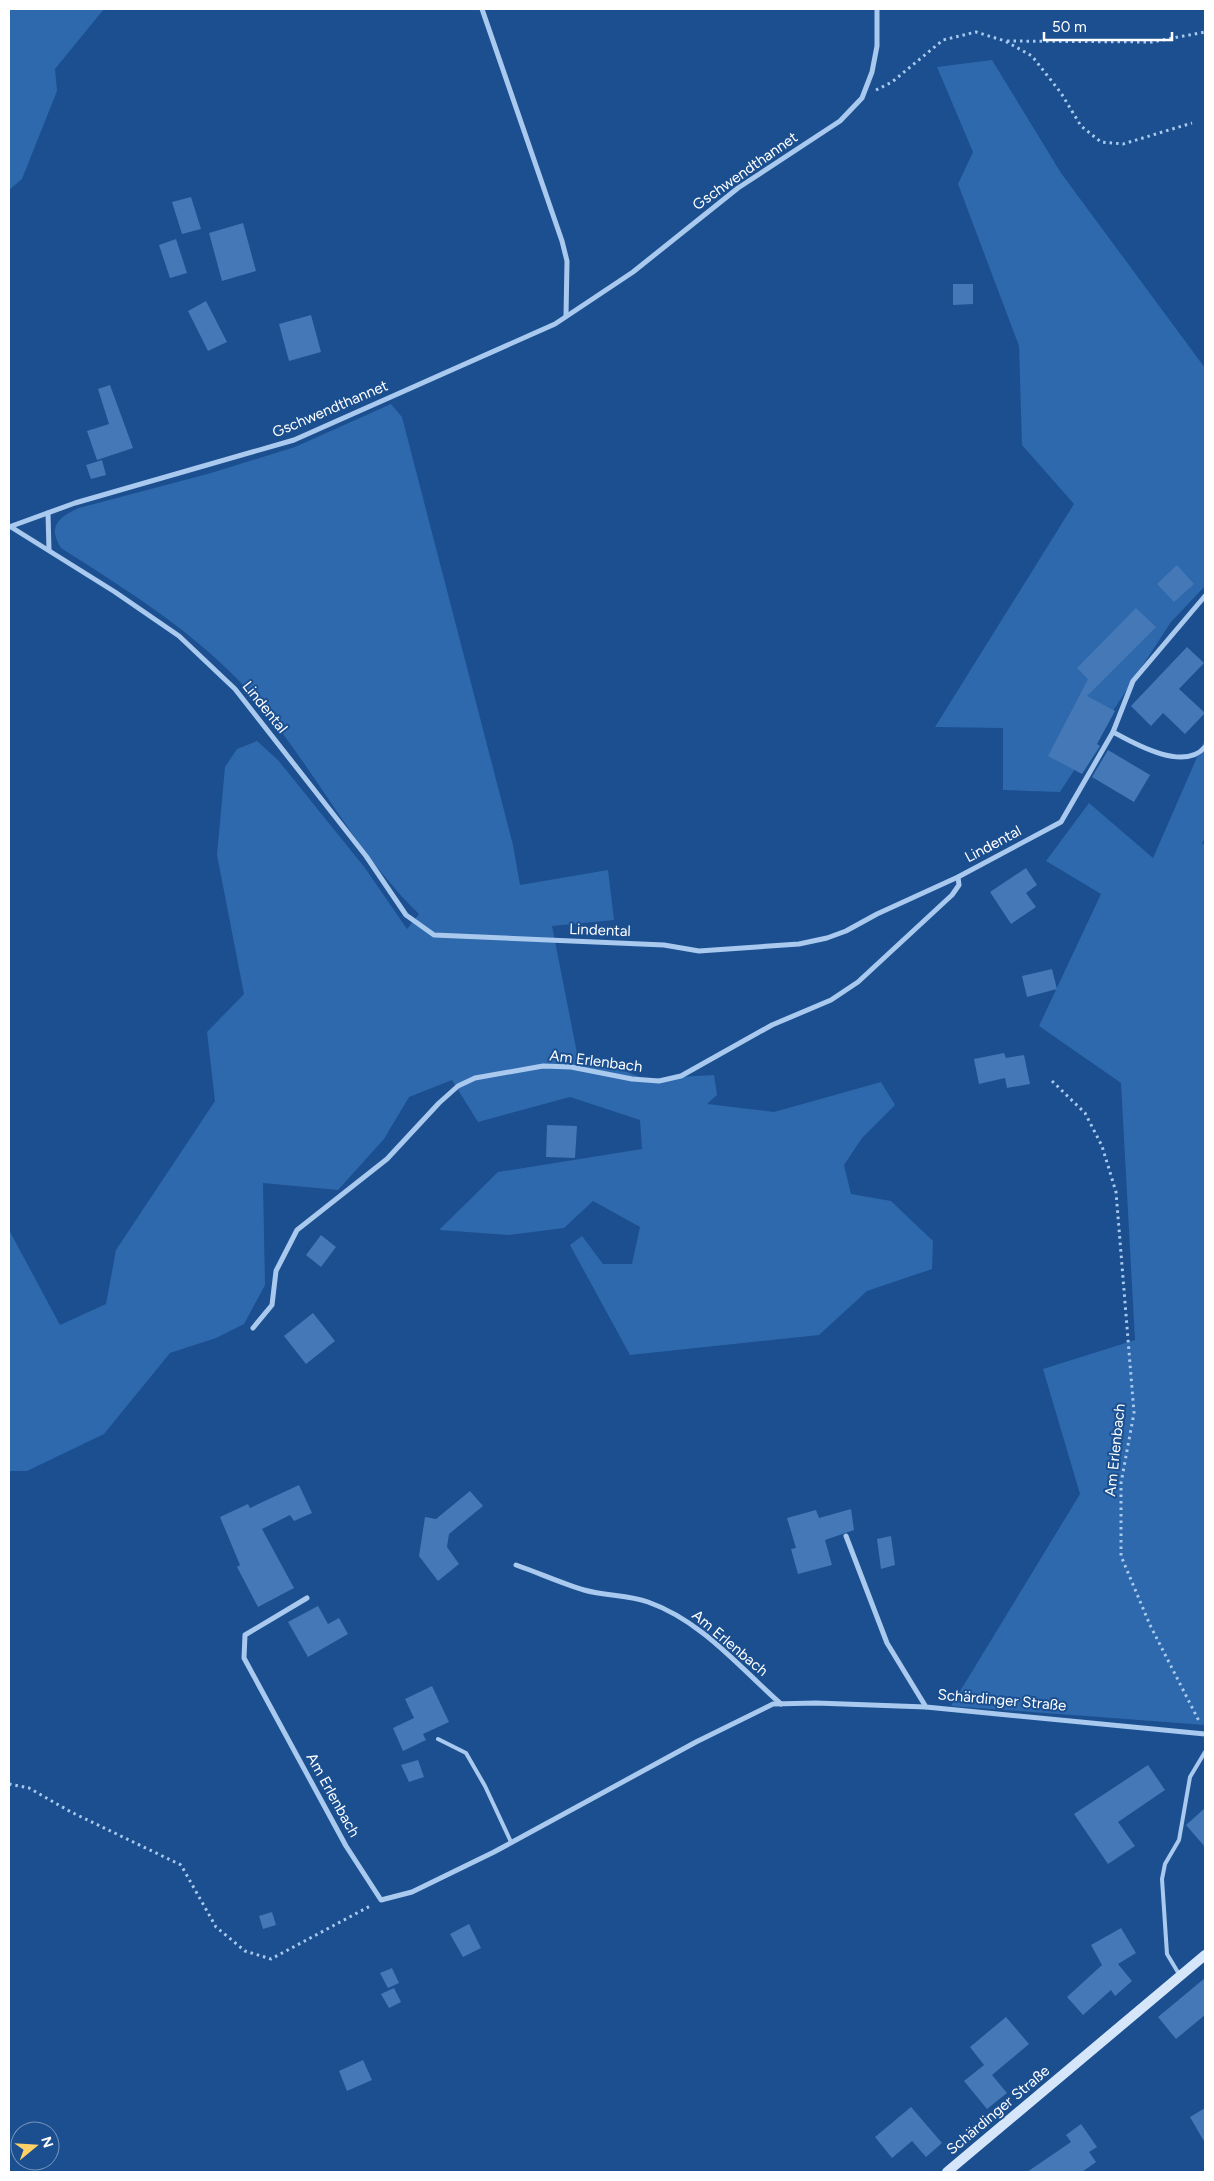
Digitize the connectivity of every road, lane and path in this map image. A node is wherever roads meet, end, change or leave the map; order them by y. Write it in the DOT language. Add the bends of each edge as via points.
graph roads {
  1 [pos="482,9"];
  2 [pos="877,9"];
  3 [pos="1205,32"];
  4 [pos="1005,41"];
  5 [pos="862,98"];
  6 [pos="1192,123"];
  7 [pos="566,316"];
  8 [pos="48,513"];
  9 [pos="10,527"];
  10 [pos="49,550"];
  11 [pos="1205,596"];
  12 [pos="1112,732"];
  13 [pos="1205,748"];
  14 [pos="958,877"];
  15 [pos="1052,1081"];
  16 [pos="254,1328"];
  17 [pos="846,1536"];
  18 [pos="516,1565"];
  19 [pos="307,1598"];
  20 [pos="782,1704"];
  21 [pos="926,1707"];
  22 [pos="1205,1734"];
  23 [pos="438,1740"];
  24 [pos="1205,1752"];
  25 [pos="9,1784"];
  26 [pos="511,1842"];
  27 [pos="381,1900"];
  28 [pos="1205,1955"];
  29 [pos="1180,1976"];
  30 [pos="948,2172"];
  1 -- 7 [label="street" via="564,247 567,261"];
  2 -- 5 [label="street, Gschwendthannet" via="877,46"];
  3 -- 4 [label="path" via="1152,42"];
  4 -- 5 [label="path" via="976,32 943,40 892,82"];
  4 -- 6 [label="path" via="1032,56 1061,93 1081,126 1101,142 1123,144"];
  5 -- 7 [label="street, Gschwendthannet" via="840,121 738,188 633,272"];
  7 -- 8 [label="street, Gschwendthannet" via="547,328 294,440"];
  8 -- 9 [label="street, Gschwendthannet"];
  8 -- 10 [label="street"];
  9 -- 10 [label="street, Lindental"];
  10 -- 14 [label="street, Lindental" via="178,636 235,689 366,856 406,915 434,935 664,945 699,951 799,944 846,932"];
  11 -- 12 [label="street, Lindental" via="1133,681"];
  12 -- 13 [label="street" via="1147,750 1179,758 1200,753"];
  12 -- 14 [label="street, Lindental" via="1060,822"];
  14 -- 16 [label="street, Am Erlenbach" via="959,885 952,895 858,982 831,1000 772,1025 681,1076 632,1080 571,1067 543,1066 475,1078 458,1086 387,1159 297,1230 276,1271 272,1305"];
  15 -- 22 [label="path, Am Erlenbach" via="1085,1113 1102,1146 1116,1192 1134,1413 1122,1483 1121,1556 1150,1625"];
  17 -- 21 [label="street, Schärdinger Straße" via="887,1643"];
  18 -- 20 [label="street, Am Erlenbach" via="586,1591 648,1602 683,1620 719,1647"];
  19 -- 27 [label="street, Am Erlenbach" via="245,1635 244,1658 346,1846"];
  20 -- 21 [label="street" via="816,1702"];
  20 -- 26 [label="street" via="773,1704 696,1742"];
  21 -- 22 [label="street, Schärdinger Straße"];
  23 -- 26 [label="lane" via="466,1753"];
  24 -- 29 [label="lane" via="1190,1777 1179,1840 1165,1864 1162,1879 1167,1954"];
  25 -- 27 [label="path" via="29,1788 181,1865 216,1927 245,1951 271,1959"];
  26 -- 27 [label="street" via="412,1892"];
  28 -- 29 [label="main road, Schärdinger Straße"];
  29 -- 30 [label="main road, Schärdinger Straße"];
}
